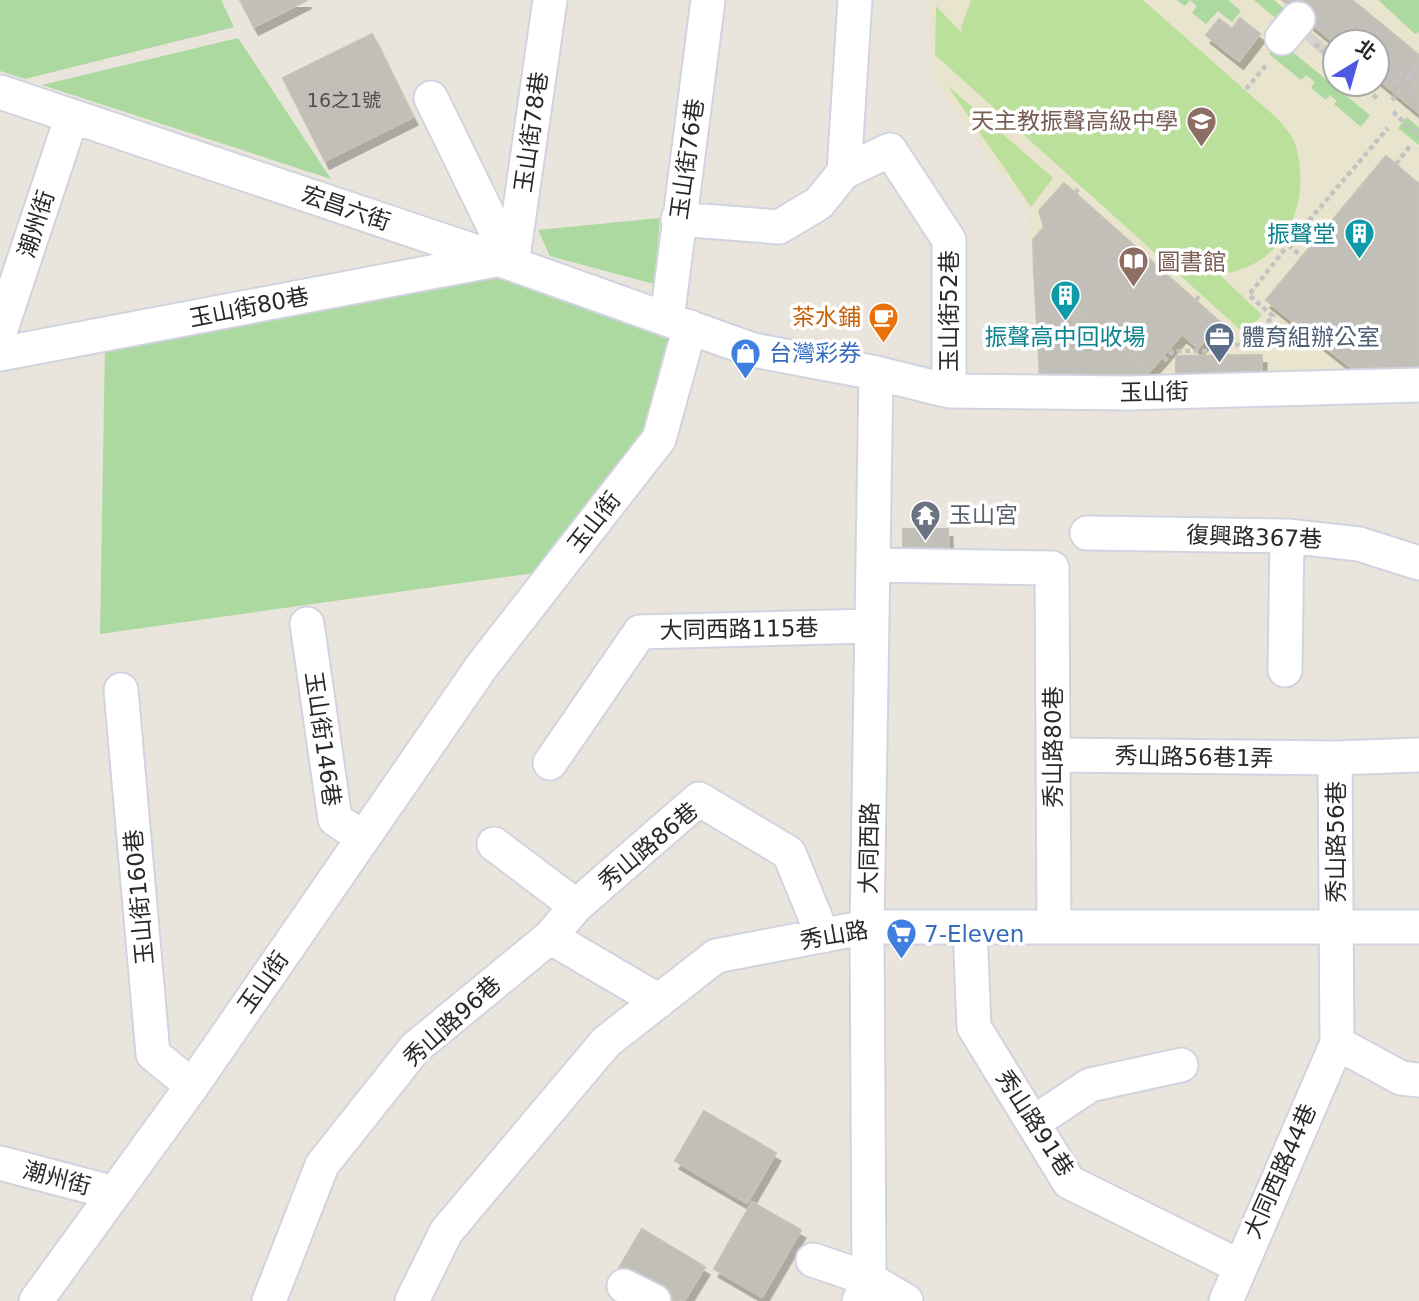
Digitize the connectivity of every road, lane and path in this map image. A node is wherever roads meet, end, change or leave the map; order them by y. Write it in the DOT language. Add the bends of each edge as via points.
graph roads {
  1 [pos="550,0"];
  2 [pos="709,0"];
  3 [pos="855,0"];
  4 [pos="1419,65"];
  5 [pos="1409,78"];
  6 [pos="1394,83"];
  7 [pos="1401,89"];
  8 [pos="0,92"];
  9 [pos="1408,95"];
  10 [pos="431,98"];
  11 [pos="1377,98"];
  12 [pos="1379,100"];
  13 [pos="1392,100"];
  14 [pos="1393,112"];
  15 [pos="72,116"];
  16 [pos="1388,128"];
  17 [pos="1419,136"];
  18 [pos="1410,146"];
  19 [pos="1396,164"];
  20 [pos="845,172"];
  21 [pos="1081,186"];
  22 [pos="1075,193"];
  23 [pos="678,219"];
  24 [pos="1288,245"];
  25 [pos="1302,257"];
  26 [pos="505,262"];
  27 [pos="1201,294"];
  28 [pos="1196,300"];
  29 [pos="678,323"];
  30 [pos="0,332"];
  31 [pos="0,354"];
  32 [pos="1158,368"];
  33 [pos="876,373"];
  34 [pos="1419,385"];
  35 [pos="949,391"];
  36 [pos="1087,533"];
  37 [pos="1287,536"];
  38 [pos="1419,563"];
  39 [pos="873,565"];
  40 [pos="307,624"];
  41 [pos="872,626"];
  42 [pos="1285,670"];
  43 [pos="121,690"];
  44 [pos="1053,755"];
  45 [pos="1419,755"];
  46 [pos="1335,758"];
  47 [pos="550,763"];
  48 [pos="363,838"];
  49 [pos="494,844"];
  50 [pos="576,906"];
  51 [pos="1054,926"];
  52 [pos="1336,926"];
  53 [pos="867,927"];
  54 [pos="970,927"];
  55 [pos="1419,927"];
  56 [pos="822,936"];
  57 [pos="550,937"];
  58 [pos="659,1001"];
  59 [pos="1336,1043"];
  60 [pos="1181,1065"];
  61 [pos="1419,1080"];
  62 [pos="191,1086"];
  63 [pos="1034,1123"];
  64 [pos="0,1163"];
  65 [pos="114,1193"];
  66 [pos="813,1260"];
  67 [pos="1239,1266"];
  68 [pos="624,1286"];
  69 [pos="864,1290"];
  70 [pos="36,1301"];
  71 [pos="269,1301"];
  72 [pos="412,1301"];
  73 [pos="654,1301"];
  74 [pos="906,1301"];
  75 [pos="1226,1301"];
  1 -- 26 [label="street, 玉山街78巷"];
  2 -- 23 [label="street, 玉山街76巷"];
  3 -- 20 [label="street"];
  4 -- 5 [label="path"];
  5 -- 6 [label="path" via="1402,73"];
  5 -- 9 [label="path" via="1416,85"];
  7 -- 13 [label="path"];
  8 -- 15 [label="street, 宏昌六街"];
  10 -- 26 [label="street"];
  11 -- 12 [label="path"];
  14 -- 17 [label="path"];
  15 -- 26 [label="street, 宏昌六街"];
  15 -- 30 [label="street, 潮州街"];
  16 -- 24 [label="path"];
  18 -- 19 [label="path"];
  20 -- 23 [label="street, 玉山街52巷" via="819,203 779,227"];
  20 -- 35 [label="street, 玉山街52巷" via="890,150 949,240"];
  21 -- 22 [label="path"];
  23 -- 29 [label="street, 玉山街76巷"];
  24 -- 25 [label="path"];
  24 -- 32 [label="path" via="1249,295 1273,316 1248,345 1173,351"];
  26 -- 29 [label="street, 宏昌六街"];
  26 -- 31 [label="street, 玉山街80巷"];
  27 -- 28 [label="path"];
  29 -- 33 [label="street, 玉山街" via="753,350"];
  29 -- 48 [label="street, 玉山街" via="659,439 482,666"];
  33 -- 35 [label="street, 玉山街"];
  33 -- 39 [label="street, 大同西路"];
  34 -- 35 [label="street, 玉山街" via="1130,393"];
  36 -- 37 [label="street, 復興路367巷"];
  37 -- 38 [label="street, 復興路367巷" via="1359,544"];
  37 -- 42 [label="street"];
  39 -- 41 [label="street, 大同西路"];
  39 -- 44 [label="street, 秀山路80巷" via="1052,568"];
  40 -- 48 [label="street, 玉山街146巷" via="335,819"];
  41 -- 47 [label="street, 大同西路115巷" via="640,632"];
  41 -- 53 [label="street, 大同西路"];
  43 -- 62 [label="street, 玉山街160巷" via="153,1054"];
  44 -- 46 [label="street, 秀山路56巷1弄"];
  44 -- 51 [label="street, 秀山路80巷"];
  45 -- 46 [label="street, 秀山路56巷1弄"];
  46 -- 52 [label="street, 秀山路56巷"];
  48 -- 62 [label="street, 玉山街"];
  49 -- 50 [label="street"];
  50 -- 56 [label="street, 秀山路86巷" via="699,799 789,853"];
  50 -- 57 [label="street, 秀山路96巷"];
  51 -- 52 [label="street, 秀山路"];
  51 -- 54 [label="street, 秀山路"];
  52 -- 55 [label="street, 秀山路"];
  52 -- 59 [label="street, 秀山路56巷"];
  53 -- 54 [label="street, 秀山路"];
  53 -- 56 [label="street, 秀山路"];
  53 -- 69 [label="street, 大同西路"];
  54 -- 63 [label="street, 秀山路91巷" via="974,1027"];
  56 -- 58 [label="street, 秀山路" via="716,956"];
  57 -- 58 [label="street"];
  57 -- 71 [label="street, 秀山路96巷" via="415,1048 322,1165"];
  58 -- 72 [label="street, 秀山路" via="606,1042 446,1232"];
  59 -- 61 [label="street" via="1401,1078"];
  59 -- 67 [label="street, 大同西路44巷"];
  60 -- 63 [label="street" via="1090,1085"];
  62 -- 65 [label="street, 玉山街"];
  63 -- 67 [label="street, 秀山路91巷" via="1069,1182"];
  64 -- 65 [label="street, 潮州街"];
  65 -- 70 [label="street, 玉山街"];
  66 -- 69 [label="street"];
  67 -- 75 [label="street, 大同西路44巷"];
  68 -- 73 [label="street"];
  69 -- 74 [label="street"];
}
